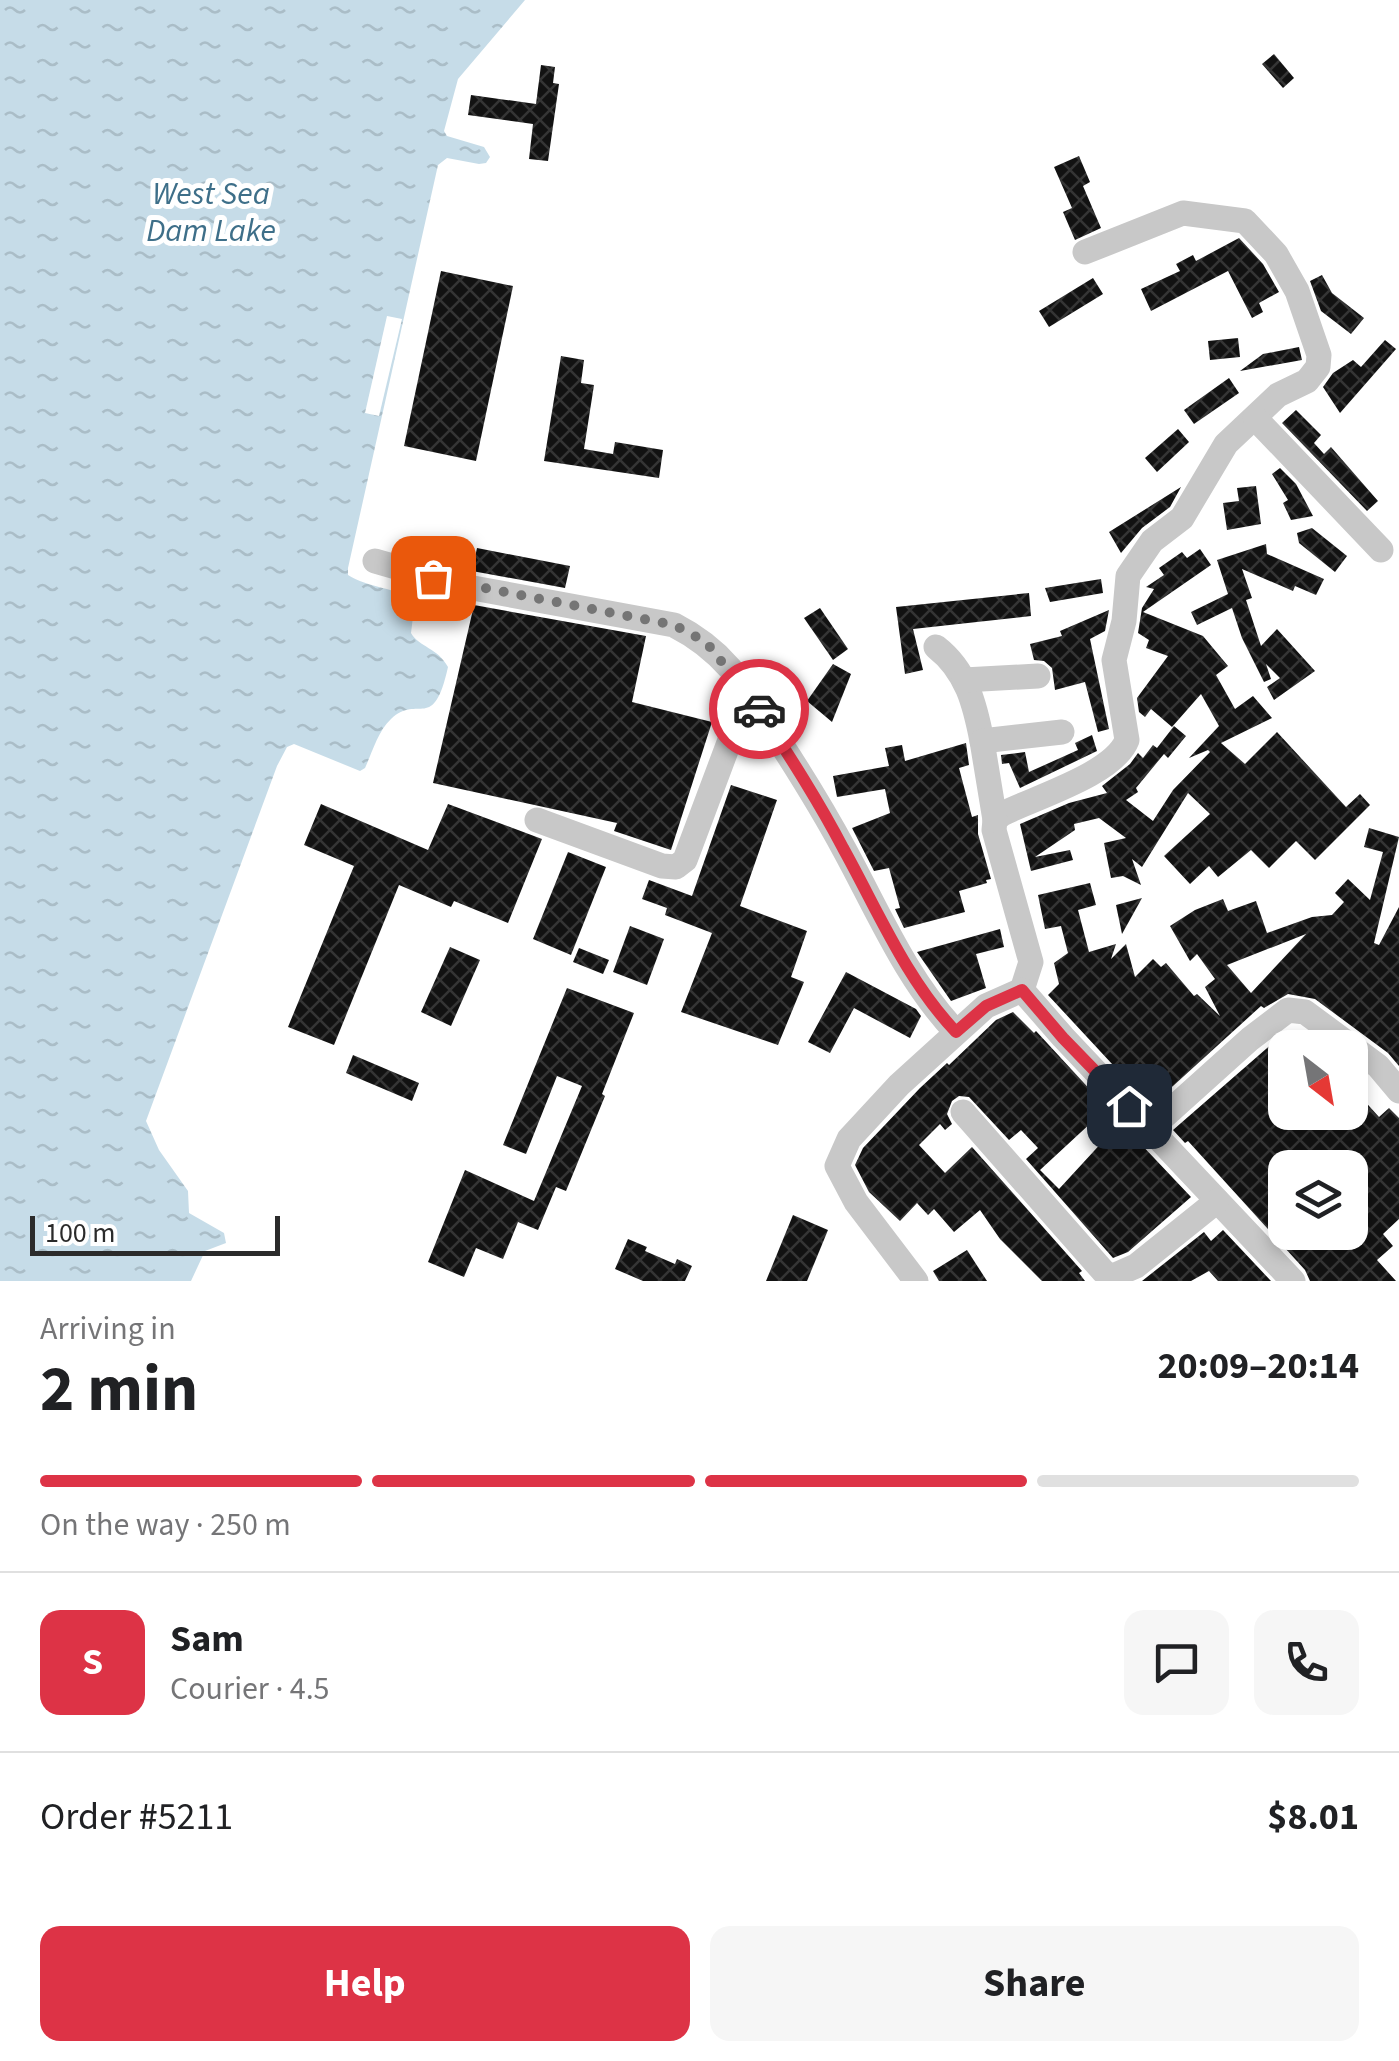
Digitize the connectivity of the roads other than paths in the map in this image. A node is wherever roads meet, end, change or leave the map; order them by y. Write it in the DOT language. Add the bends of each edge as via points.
graph roads {
  1 [pos="1085,252"];
  2 [pos="1255,418"];
  3 [pos="1381,550"];
  4 [pos="375,561"];
  5 [pos="936,648"];
  6 [pos="1038,676"];
  7 [pos="964,680"];
  8 [pos="748,692"];
  9 [pos="1062,732"];
  10 [pos="777,738"];
  11 [pos="982,741"];
  12 [pos="727,747"];
  13 [pos="537,820"];
  14 [pos="996,820"];
  15 [pos="1022,990"];
  16 [pos="956,1032"];
  17 [pos="1399,1091"];
  18 [pos="963,1112"];
  19 [pos="1151,1128"];
  20 [pos="1217,1201"];
  21 [pos="916,1281"];
  22 [pos="1293,1281"];
  1 -- 2 [label="street" via="1184,212 1245,221 1276,254 1297,291 1319,355 1307,381 1278,394"];
  2 -- 3 [label="street"];
  2 -- 14 [label="street" via="1226,444 1182,518 1152,542 1128,576 1114,660 1127,740 1123,751 1102,769"];
  4 -- 8 [label="street" via="462,586 674,625 706,642"];
  5 -- 7 [label="street"];
  6 -- 7 [label="street"];
  7 -- 11 [label="street"];
  8 -- 10 [label="street"];
  8 -- 12 [label="street"];
  9 -- 11 [label="street"];
  10 -- 12 [label="street" via="746,734"];
  10 -- 16 [label="street" via="932,1007"];
  11 -- 14 [label="street"];
  12 -- 13 [label="street" via="685,860 676,867"];
  14 -- 15 [label="street" via="1031,962"];
  15 -- 16 [label="street" via="986,1006"];
  15 -- 19 [label="street"];
  16 -- 21 [label="street" via="849,1139 837,1166"];
  17 -- 19 [label="street" via="1378,1066 1304,1012 1288,1010"];
  18 -- 20 [label="street" via="1112,1276 1136,1266"];
  19 -- 20 [label="street"];
  20 -- 22 [label="street"];
}
